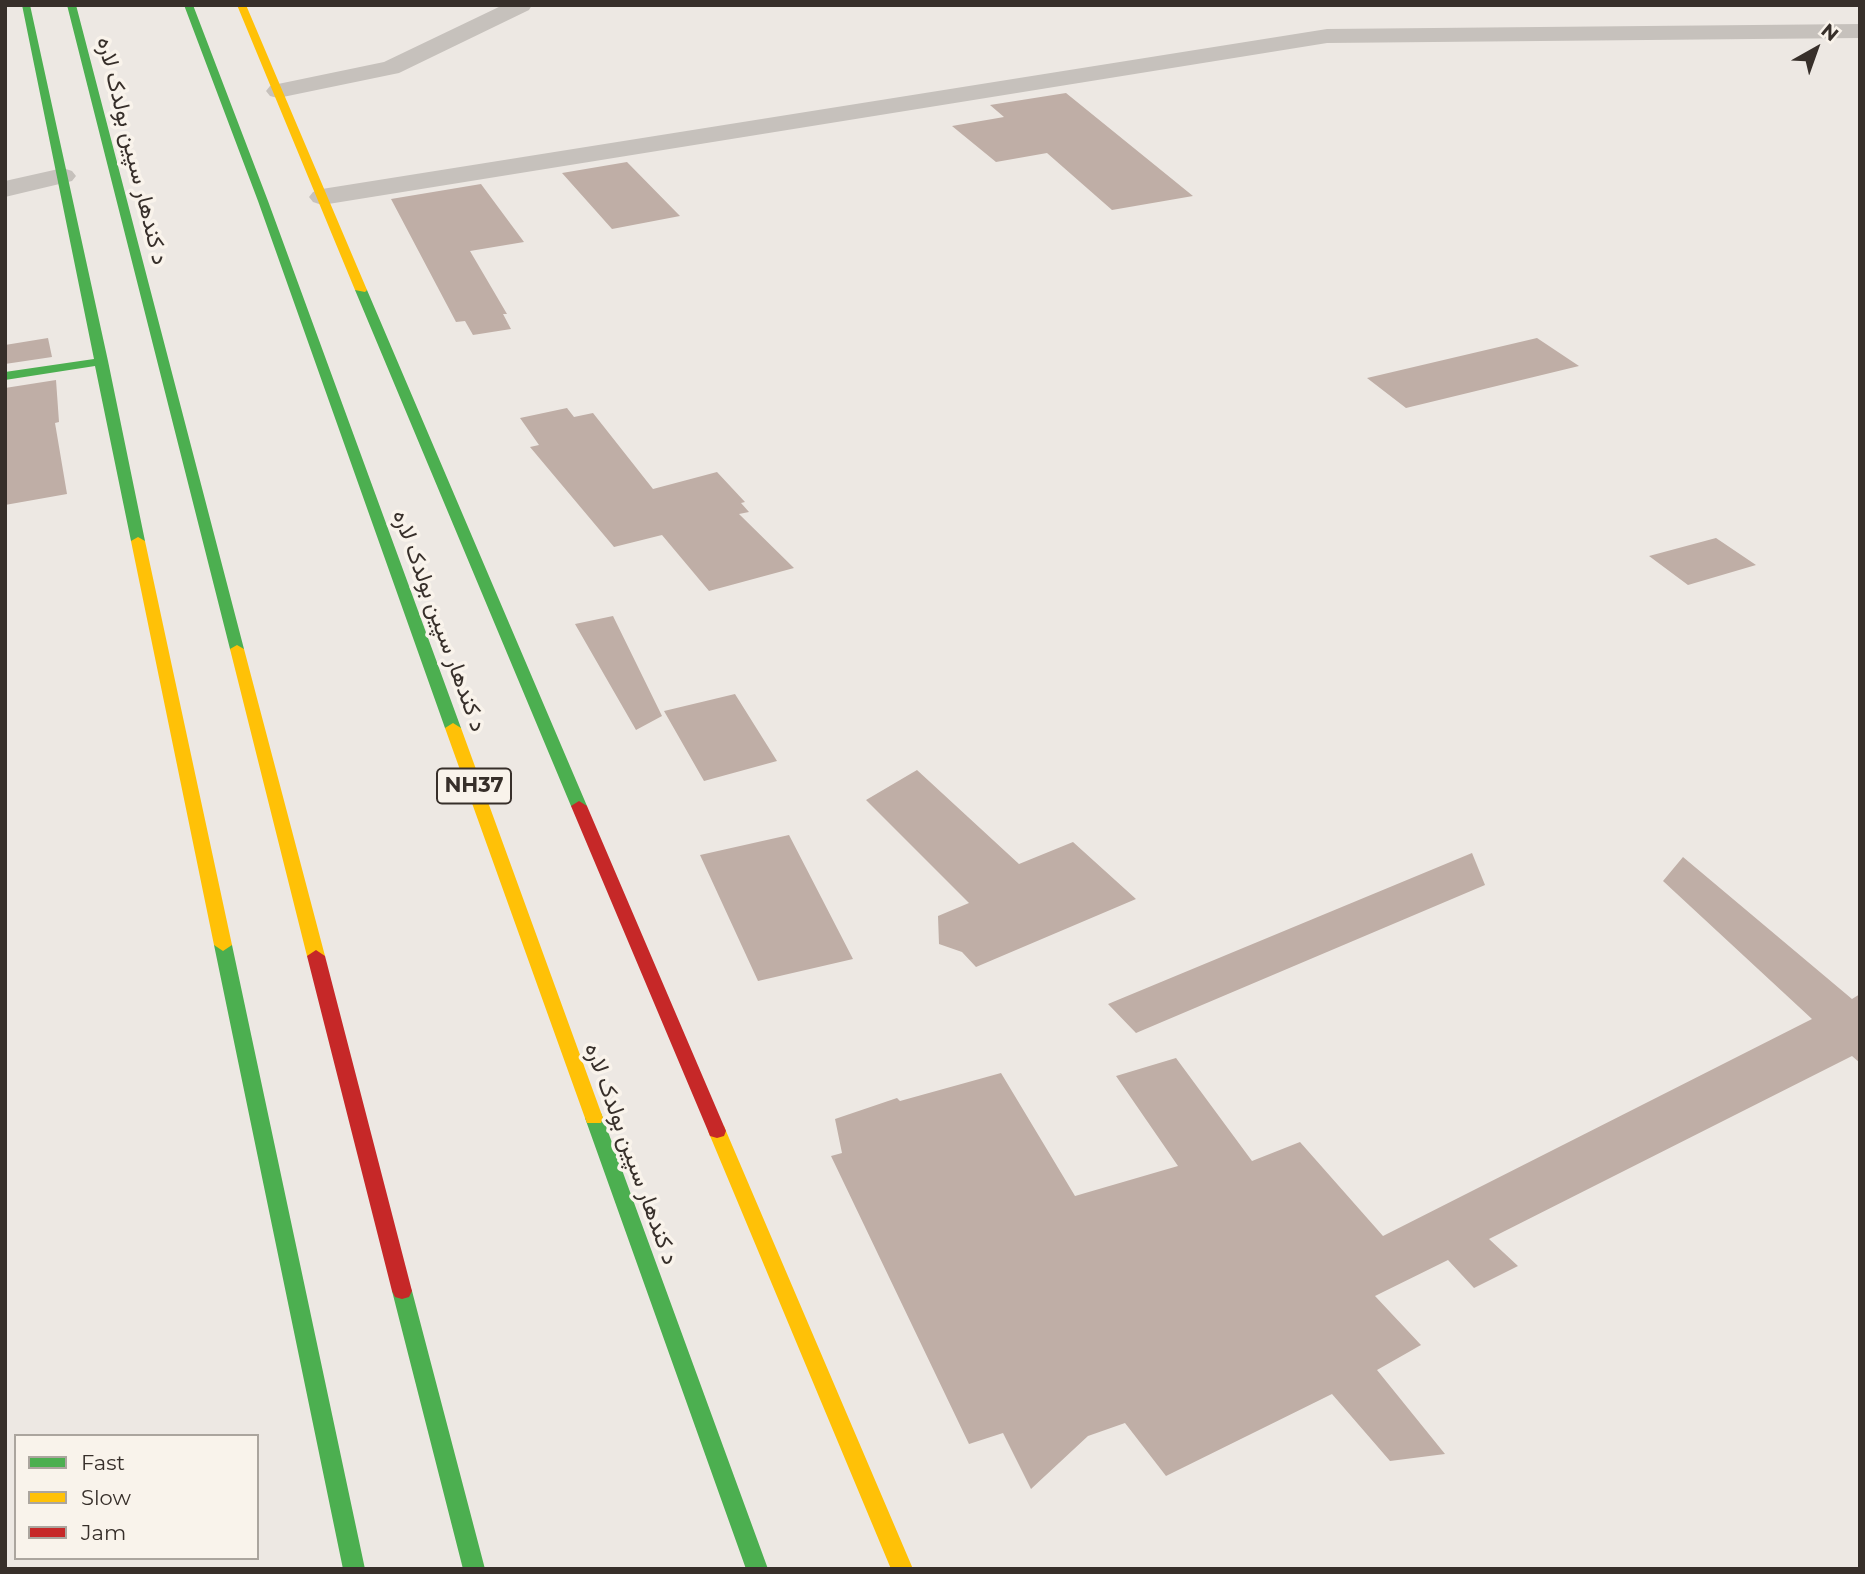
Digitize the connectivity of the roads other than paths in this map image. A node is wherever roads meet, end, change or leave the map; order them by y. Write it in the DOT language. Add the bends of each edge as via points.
graph roads {
  1 [pos="26,5"];
  2 [pos="71,5"];
  3 [pos="188,5"];
  4 [pos="242,5"];
  5 [pos="521,5"];
  6 [pos="1860,31"];
  7 [pos="1817,32"];
  8 [pos="1860,55"];
  9 [pos="278,91"];
  10 [pos="63,176"];
  11 [pos="5,189"];
  12 [pos="322,197"];
  13 [pos="102,361"];
  14 [pos="5,376"];
  15 [pos="354,1569"];
  16 [pos="474,1569"];
  17 [pos="757,1569"];
  18 [pos="902,1569"];
  1 -- 10 [label="main road"];
  2 -- 16 [label="main road, د کندهار سپین بولدک لاره"];
  3 -- 17 [label="main road, د کندهار سپین بولدک لاره / NH37" via="259,189"];
  4 -- 9 [label="main road"];
  5 -- 9 [label="street" via="391,68"];
  6 -- 7 [label="street"];
  7 -- 8 [label="street"];
  7 -- 12 [label="street" via="1327,36"];
  9 -- 12 [label="main road"];
  10 -- 11 [label="street"];
  10 -- 13 [label="main road"];
  12 -- 18 [label="main road"];
  13 -- 14 [label="main road"];
  13 -- 15 [label="main road"];
}
